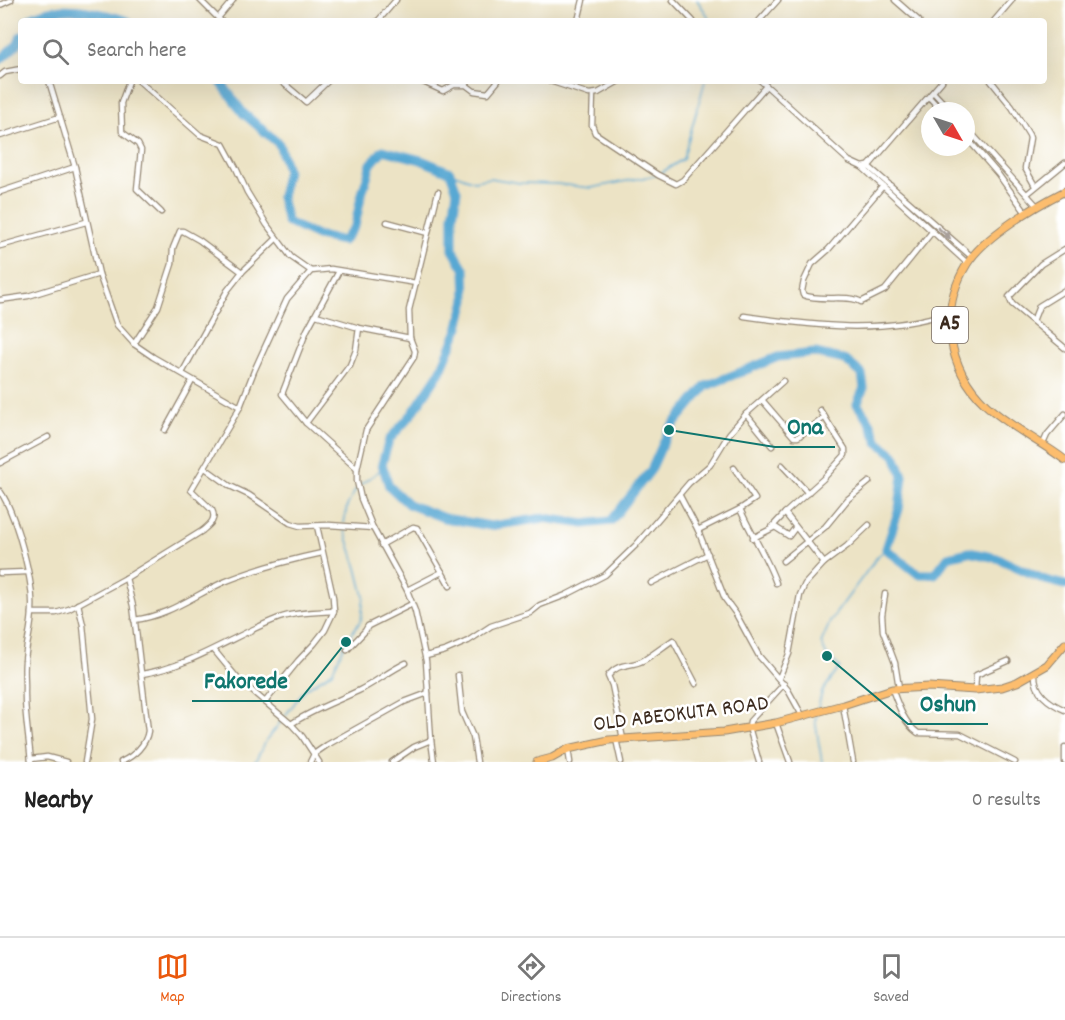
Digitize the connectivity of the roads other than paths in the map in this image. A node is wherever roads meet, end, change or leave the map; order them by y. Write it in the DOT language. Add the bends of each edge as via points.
graph roads {
  1 [pos="11,0"];
  2 [pos="200,0"];
  3 [pos="232,0"];
  4 [pos="396,0"];
  5 [pos="584,0"];
  6 [pos="673,0"];
  7 [pos="778,0"];
  8 [pos="895,0"];
  9 [pos="1012,0"];
  10 [pos="0,5"];
  11 [pos="218,18"];
  12 [pos="221,18"];
  13 [pos="381,18"];
  14 [pos="579,18"];
  15 [pos="690,18"];
  16 [pos="762,18"];
  17 [pos="916,18"];
  18 [pos="997,18"];
  19 [pos="18,70"];
  20 [pos="0,76"];
  21 [pos="50,84"];
  22 [pos="128,84"];
  23 [pos="142,84"];
  24 [pos="285,84"];
  25 [pos="325,84"];
  26 [pos="427,84"];
  27 [pos="496,84"];
  28 [pos="558,84"];
  29 [pos="614,84"];
  30 [pos="940,84"];
  31 [pos="993,84"];
  32 [pos="766,86"];
  33 [pos="933,92"];
  34 [pos="593,94"];
  35 [pos="929,97"];
  36 [pos="934,102"];
  37 [pos="942,102"];
  38 [pos="60,117"];
  39 [pos="0,136"];
  40 [pos="975,137"];
  41 [pos="975,148"];
  42 [pos="1065,163"];
  43 [pos="75,167"];
  44 [pos="865,168"];
  45 [pos="1010,175"];
  46 [pos="1002,180"];
  47 [pos="1018,185"];
  48 [pos="883,186"];
  49 [pos="1035,186"];
  50 [pos="1010,190"];
  51 [pos="1065,190"];
  52 [pos="0,192"];
  53 [pos="438,192"];
  54 [pos="1027,194"];
  55 [pos="1037,206"];
  56 [pos="161,212"];
  57 [pos="1026,213"];
  58 [pos="86,222"];
  59 [pos="387,222"];
  60 [pos="932,232"];
  61 [pos="428,233"];
  62 [pos="276,238"];
  63 [pos="0,246"];
  64 [pos="1065,249"];
  65 [pos="970,260"];
  66 [pos="311,271"];
  67 [pos="339,271"];
  68 [pos="242,272"];
  69 [pos="99,274"];
  70 [pos="416,283"];
  71 [pos="1065,290"];
  72 [pos="0,300"];
  73 [pos="950,312"];
  74 [pos="316,315"];
  75 [pos="744,316"];
  76 [pos="1033,321"];
  77 [pos="359,328"];
  78 [pos="410,338"];
  79 [pos="134,344"];
  80 [pos="1065,348"];
  81 [pos="182,374"];
  82 [pos="192,381"];
  83 [pos="783,381"];
  84 [pos="763,401"];
  85 [pos="240,407"];
  86 [pos="820,410"];
  87 [pos="746,414"];
  88 [pos="1065,414"];
  89 [pos="825,417"];
  90 [pos="306,423"];
  91 [pos="165,430"];
  92 [pos="48,437"];
  93 [pos="1043,444"];
  94 [pos="772,446"];
  95 [pos="1065,460"];
  96 [pos="0,463"];
  97 [pos="782,465"];
  98 [pos="205,468"];
  99 [pos="734,468"];
  100 [pos="357,469"];
  101 [pos="869,482"];
  102 [pos="0,491"];
  103 [pos="808,493"];
  104 [pos="680,496"];
  105 [pos="740,509"];
  106 [pos="785,513"];
  107 [pos="868,525"];
  108 [pos="317,526"];
  109 [pos="772,527"];
  110 [pos="373,528"];
  111 [pos="795,528"];
  112 [pos="698,530"];
  113 [pos="753,538"];
  114 [pos="807,543"];
  115 [pos="381,545"];
  116 [pos="322,554"];
  117 [pos="708,554"];
  118 [pos="783,561"];
  119 [pos="824,563"];
  120 [pos="27,572"];
  121 [pos="442,572"];
  122 [pos="0,573"];
  123 [pos="126,578"];
  124 [pos="651,583"];
  125 [pos="776,583"];
  126 [pos="450,586"];
  127 [pos="407,590"];
  128 [pos="885,594"];
  129 [pos="78,604"];
  130 [pos="412,604"];
  131 [pos="334,611"];
  132 [pos="32,613"];
  133 [pos="134,620"];
  134 [pos="1065,644"];
  135 [pos="214,650"];
  136 [pos="347,650"];
  137 [pos="426,656"];
  138 [pos="1008,661"];
  139 [pos="406,663"];
  140 [pos="1035,673"];
  141 [pos="142,674"];
  142 [pos="458,675"];
  143 [pos="779,678"];
  144 [pos="696,684"];
  145 [pos="784,684"];
  146 [pos="896,689"];
  147 [pos="975,690"];
  148 [pos="428,693"];
  149 [pos="265,702"];
  150 [pos="843,705"];
  151 [pos="1065,710"];
  152 [pos="802,717"];
  153 [pos="776,723"];
  154 [pos="291,724"];
  155 [pos="749,727"];
  156 [pos="619,739"];
  157 [pos="430,740"];
  158 [pos="1065,747"];
  159 [pos="568,749"];
  160 [pos="314,754"];
  161 [pos="31,760"];
  162 [pos="66,762"];
  163 [pos="85,762"];
  164 [pos="121,762"];
  165 [pos="310,762"];
  166 [pos="319,762"];
  167 [pos="393,762"];
  168 [pos="434,762"];
  169 [pos="477,762"];
  170 [pos="537,762"];
  171 [pos="570,762"];
  172 [pos="621,762"];
  173 [pos="759,762"];
  174 [pos="790,762"];
  175 [pos="853,762"];
  176 [pos="1015,762"];
  177 [pos="1065,762"];
  1 -- 10 [label="street"];
  2 -- 11 [label="street"];
  3 -- 12 [label="street"];
  4 -- 13 [label="street"];
  5 -- 14 [label="street"];
  6 -- 15 [label="street"];
  7 -- 16 [label="street"];
  8 -- 17 [label="street"];
  9 -- 18 [label="street"];
  19 -- 20 [label="street"];
  21 -- 38 [label="street"];
  22 -- 56 [label="street" via="121,103 122,132 141,150 137,189"];
  23 -- 62 [label="street" via="200,135 223,144"];
  24 -- 25 [label="street" via="306,102"];
  26 -- 27 [label="street" via="443,92 454,85 466,85 488,93"];
  28 -- 34 [label="street"];
  29 -- 34 [label="street"];
  30 -- 33 [label="street"];
  31 -- 49 [label="street" via="1029,135 1025,168"];
  32 -- 34 [label="street" via="676,184 595,133"];
  32 -- 44 [label="street" via="840,154"];
  33 -- 35 [label="street"];
  33 -- 37 [label="street"];
  35 -- 36 [label="street"];
  35 -- 44 [label="street"];
  38 -- 39 [label="street"];
  38 -- 43 [label="street"];
  40 -- 45 [label="street"];
  41 -- 46 [label="street"];
  42 -- 49 [label="street"];
  43 -- 52 [label="street"];
  43 -- 58 [label="street"];
  44 -- 48 [label="street"];
  44 -- 65 [label="street, one-way"];
  45 -- 46 [label="street"];
  45 -- 47 [label="street"];
  46 -- 50 [label="street"];
  47 -- 50 [label="street"];
  47 -- 54 [label="street"];
  48 -- 60 [label="street"];
  48 -- 60 [label="street" via="808,270 803,295 868,300 885,290"];
  49 -- 54 [label="street"];
  50 -- 57 [label="street"];
  51 -- 55 [label="highway, A5"];
  53 -- 61 [label="street"];
  54 -- 55 [label="street"];
  55 -- 57 [label="highway, A5"];
  57 -- 65 [label="highway, A5"];
  58 -- 63 [label="street"];
  58 -- 69 [label="street"];
  59 -- 61 [label="street"];
  60 -- 65 [label="street"];
  61 -- 70 [label="street"];
  62 -- 66 [label="street" via="295,261"];
  62 -- 68 [label="street"];
  64 -- 76 [label="street" via="1041,264 1009,297"];
  65 -- 73 [label="highway, A5" via="957,285"];
  66 -- 67 [label="street"];
  66 -- 85 [label="street" via="287,299"];
  67 -- 70 [label="street"];
  67 -- 74 [label="street"];
  68 -- 79 [label="street" via="180,231 158,307"];
  68 -- 81 [label="street" via="227,291"];
  69 -- 72 [label="street" via="28,296"];
  69 -- 79 [label="street" via="114,319"];
  70 -- 78 [label="street" via="409,310"];
  71 -- 76 [label="street" via="1039,306"];
  73 -- 75 [label="street" via="927,320 878,326 832,326"];
  73 -- 93 [label="highway, A5" via="955,360 972,390 1001,417"];
  74 -- 77 [label="street"];
  74 -- 90 [label="street" via="282,391"];
  76 -- 80 [label="street"];
  77 -- 78 [label="street"];
  77 -- 90 [label="street" via="350,365"];
  78 -- 100 [label="street" via="414,357 366,430"];
  79 -- 81 [label="street"];
  81 -- 82 [label="street"];
  82 -- 85 [label="street"];
  82 -- 91 [label="street"];
  83 -- 84 [label="street"];
  84 -- 87 [label="street"];
  84 -- 89 [label="street" via="794,437"];
  85 -- 98 [label="street"];
  86 -- 89 [label="street"];
  87 -- 94 [label="street"];
  87 -- 104 [label="street" via="710,465"];
  88 -- 93 [label="street"];
  89 -- 103 [label="street" via="845,449 844,454"];
  90 -- 100 [label="street"];
  92 -- 96 [label="street"];
  93 -- 95 [label="highway, A5"];
  97 -- 103 [label="street"];
  98 -- 108 [label="street" via="290,523"];
  98 -- 123 [label="street" via="191,489 212,510 212,521"];
  99 -- 105 [label="street" via="755,499"];
  100 -- 110 [label="street" via="357,487"];
  101 -- 114 [label="street"];
  102 -- 120 [label="street" via="11,513"];
  103 -- 106 [label="street"];
  104 -- 112 [label="street"];
  104 -- 137 [label="street" via="605,575 530,613"];
  105 -- 112 [label="street"];
  105 -- 113 [label="street"];
  106 -- 109 [label="street"];
  106 -- 111 [label="street"];
  107 -- 119 [label="street"];
  108 -- 110 [label="street"];
  108 -- 116 [label="street"];
  109 -- 111 [label="street" via="787,536"];
  109 -- 113 [label="street"];
  110 -- 115 [label="street"];
  111 -- 114 [label="street"];
  112 -- 117 [label="street"];
  113 -- 125 [label="street"];
  114 -- 118 [label="street"];
  114 -- 119 [label="street"];
  115 -- 121 [label="street" via="415,527"];
  115 -- 127 [label="street"];
  116 -- 131 [label="street"];
  116 -- 133 [label="street" via="253,571 161,614"];
  117 -- 124 [label="street"];
  117 -- 143 [label="street" via="725,599 759,656"];
  119 -- 143 [label="street" via="800,595 789,654"];
  120 -- 122 [label="street"];
  120 -- 132 [label="street"];
  121 -- 126 [label="street"];
  121 -- 127 [label="street"];
  123 -- 129 [label="street"];
  123 -- 133 [label="street"];
  127 -- 130 [label="street"];
  128 -- 146 [label="street" via="883,631 895,663"];
  129 -- 132 [label="street" via="56,613"];
  129 -- 163 [label="street" via="92,719"];
  130 -- 136 [label="street" via="368,626"];
  130 -- 137 [label="street"];
  131 -- 135 [label="street" via="281,618"];
  131 -- 149 [label="street" via="325,630"];
  132 -- 161 [label="street" via="24,692"];
  133 -- 141 [label="street"];
  134 -- 140 [label="highway, OLD ABEOKUTA ROAD"];
  135 -- 141 [label="street" via="176,666"];
  135 -- 149 [label="street" via="238,679"];
  137 -- 148 [label="street"];
  138 -- 147 [label="street" via="976,675"];
  139 -- 154 [label="street"];
  140 -- 147 [label="highway, OLD ABEOKUTA ROAD" via="1002,687"];
  140 -- 151 [label="street" via="1035,681 1047,700"];
  141 -- 164 [label="street" via="147,737 138,750"];
  142 -- 169 [label="street" via="462,712 473,737"];
  143 -- 145 [label="street"];
  144 -- 156 [label="street" via="673,640 641,662 612,670 608,676"];
  145 -- 152 [label="street"];
  145 -- 155 [label="street" via="753,716"];
  146 -- 147 [label="highway, OLD ABEOKUTA ROAD"];
  146 -- 150 [label="highway, OLD ABEOKUTA ROAD"];
  146 -- 176 [label="street" via="899,708 918,733 960,734"];
  148 -- 157 [label="street"];
  148 -- 160 [label="street" via="404,702"];
  149 -- 154 [label="street"];
  150 -- 152 [label="highway, OLD ABEOKUTA ROAD"];
  150 -- 175 [label="street"];
  152 -- 153 [label="highway, OLD ABEOKUTA ROAD"];
  153 -- 155 [label="highway, OLD ABEOKUTA ROAD"];
  153 -- 174 [label="street"];
  154 -- 160 [label="street"];
  155 -- 156 [label="highway, OLD ABEOKUTA ROAD"];
  155 -- 173 [label="street"];
  156 -- 159 [label="highway, OLD ABEOKUTA ROAD"];
  156 -- 172 [label="street"];
  157 -- 167 [label="street"];
  157 -- 168 [label="street"];
  158 -- 177 [label="street"];
  159 -- 170 [label="highway, OLD ABEOKUTA ROAD"];
  159 -- 171 [label="street"];
  160 -- 165 [label="street"];
  160 -- 166 [label="street"];
  161 -- 162 [label="street" via="47,757"];
}
